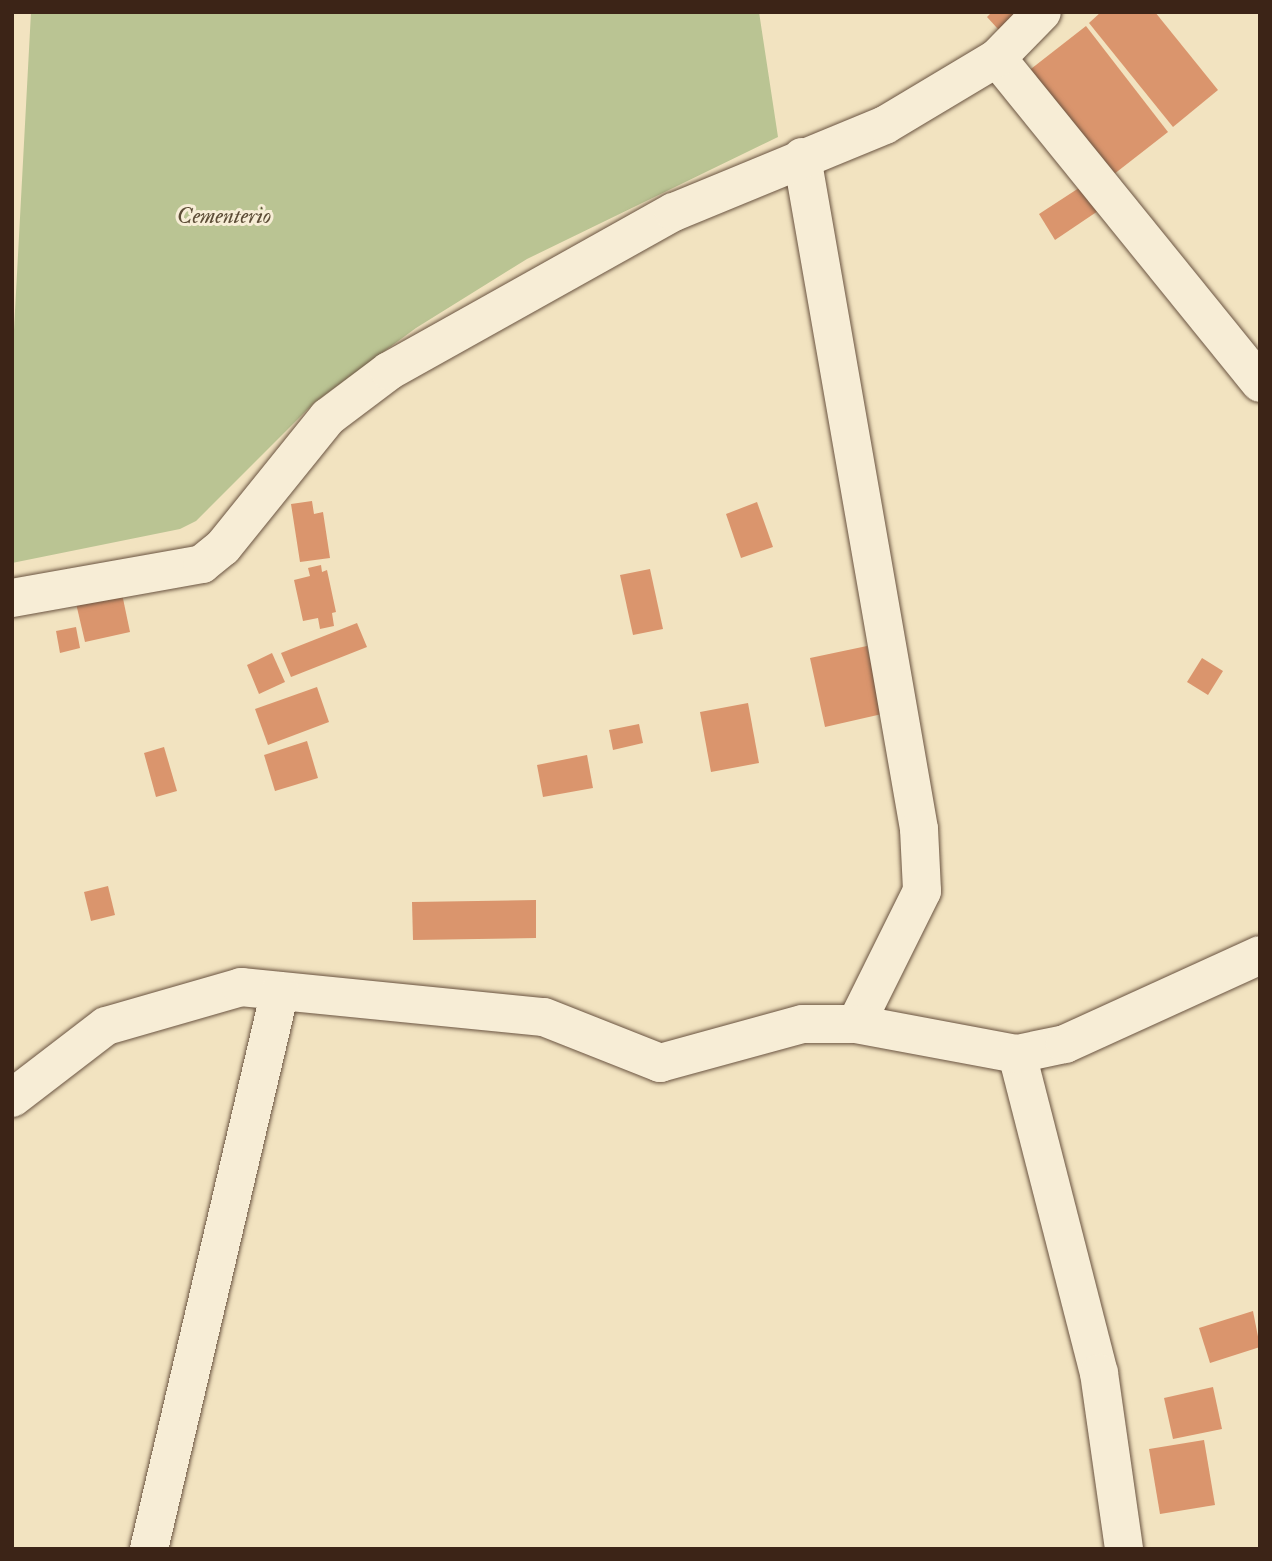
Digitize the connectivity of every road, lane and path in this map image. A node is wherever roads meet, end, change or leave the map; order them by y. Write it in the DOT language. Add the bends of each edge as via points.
graph roads {
  1 [pos="1042,12"];
  2 [pos="997,58"];
  3 [pos="802,157"];
  4 [pos="1260,383"];
  5 [pos="12,598"];
  6 [pos="1260,955"];
  7 [pos="280,991"];
  8 [pos="856,1024"];
  9 [pos="1017,1054"];
  10 [pos="12,1098"];
  11 [pos="149,1549"];
  12 [pos="1125,1549"];
  1 -- 2 [label="street"];
  2 -- 3 [label="street" via="885,125"];
  2 -- 4 [label="street"];
  3 -- 5 [label="street" via="674,212 389,371 328,417 223,547 202,564"];
  3 -- 8 [label="street" via="919,829 922,891"];
  6 -- 9 [label="street" via="1065,1044"];
  7 -- 8 [label="street" via="544,1017 660,1063 803,1024"];
  7 -- 10 [label="street" via="241,987 106,1026"];
  7 -- 11 [label="street"];
  8 -- 9 [label="street"];
  9 -- 12 [label="street" via="1099,1373"];
}
